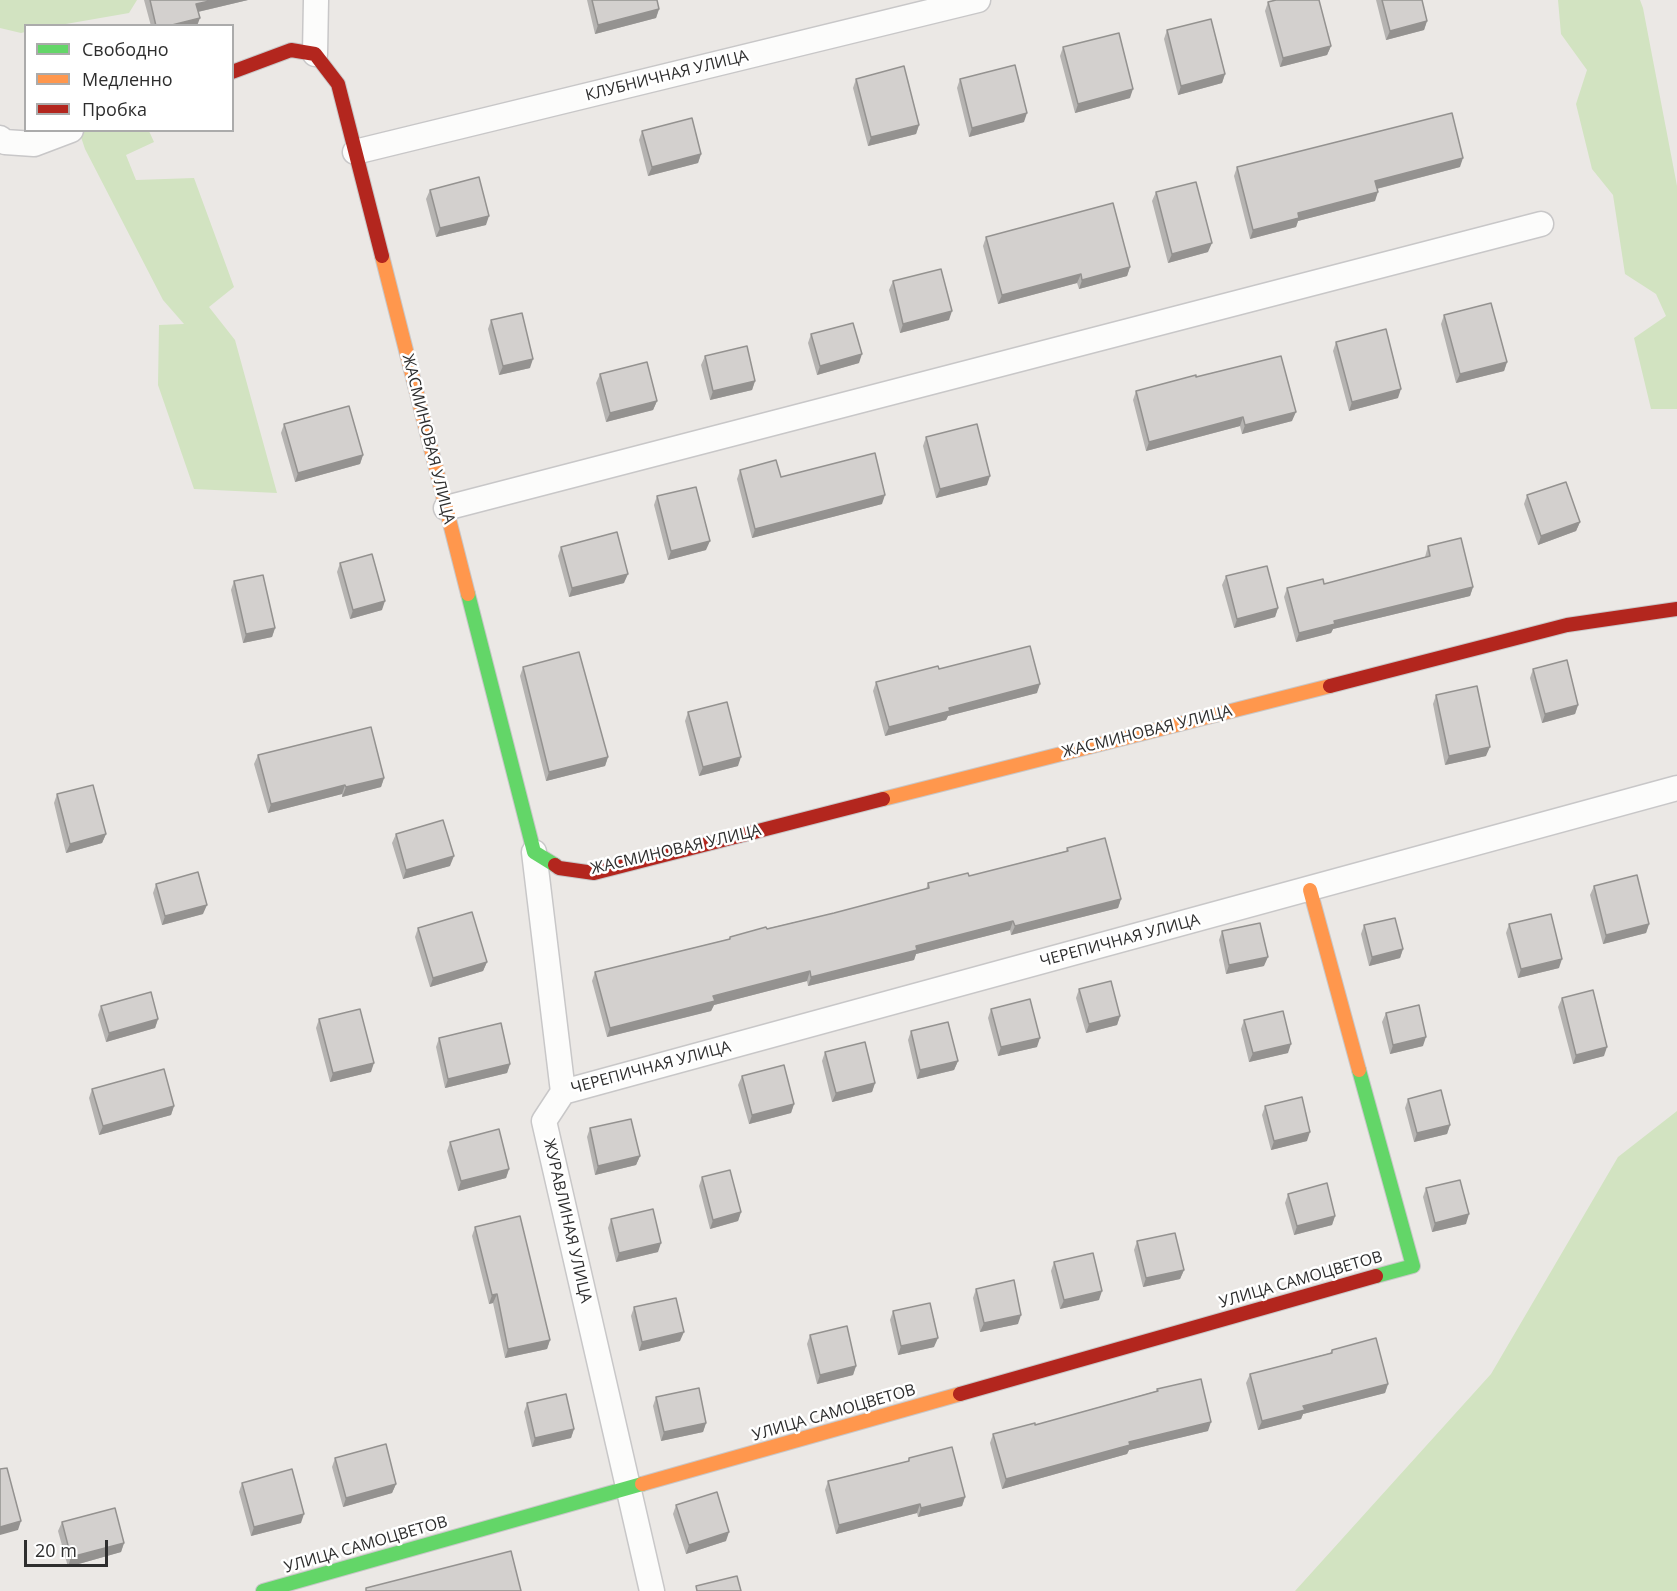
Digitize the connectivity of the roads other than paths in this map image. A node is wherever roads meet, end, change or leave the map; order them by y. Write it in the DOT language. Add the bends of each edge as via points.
graph roads {
  1 [pos="316,0"];
  2 [pos="978,0"];
  3 [pos="315,54"];
  4 [pos="234,71"];
  5 [pos="66,132"];
  6 [pos="0,138"];
  7 [pos="34,144"];
  8 [pos="355,152"];
  9 [pos="0,154"];
  10 [pos="1541,224"];
  11 [pos="446,508"];
  12 [pos="1677,609"];
  13 [pos="1677,788"];
  14 [pos="534,852"];
  15 [pos="1310,890"];
  16 [pos="563,1092"];
  17 [pos="628,1489"];
  18 [pos="263,1591"];
  19 [pos="652,1591"];
  1 -- 3 [label="street"];
  2 -- 8 [label="street, КЛУБНИЧНАЯ УЛИЦА"];
  3 -- 4 [label="street" via="291,50"];
  3 -- 8 [label="street, ЖАСМИНОВАЯ УЛИЦА" via="338,84"];
  5 -- 7 [label="street"];
  6 -- 7 [label="street" via="5,142"];
  7 -- 9 [label="street"];
  8 -- 11 [label="street, ЖАСМИНОВАЯ УЛИЦА"];
  10 -- 11 [label="street"];
  11 -- 14 [label="street, ЖАСМИНОВАЯ УЛИЦА"];
  12 -- 14 [label="street, ЖАСМИНОВАЯ УЛИЦА" via="1566,625 594,873 559,868"];
  13 -- 15 [label="street, ЧЕРЕПИЧНАЯ УЛИЦА"];
  14 -- 16 [label="street"];
  15 -- 16 [label="street, ЧЕРЕПИЧНАЯ УЛИЦА"];
  15 -- 17 [label="street, УЛИЦА САМОЦВЕТОВ" via="1413,1266"];
  16 -- 17 [label="street, ЖУРАВЛИНАЯ УЛИЦА" via="544,1121"];
  17 -- 18 [label="street, УЛИЦА САМОЦВЕТОВ"];
  17 -- 19 [label="street, ЖУРАВЛИНАЯ УЛИЦА"];
}
